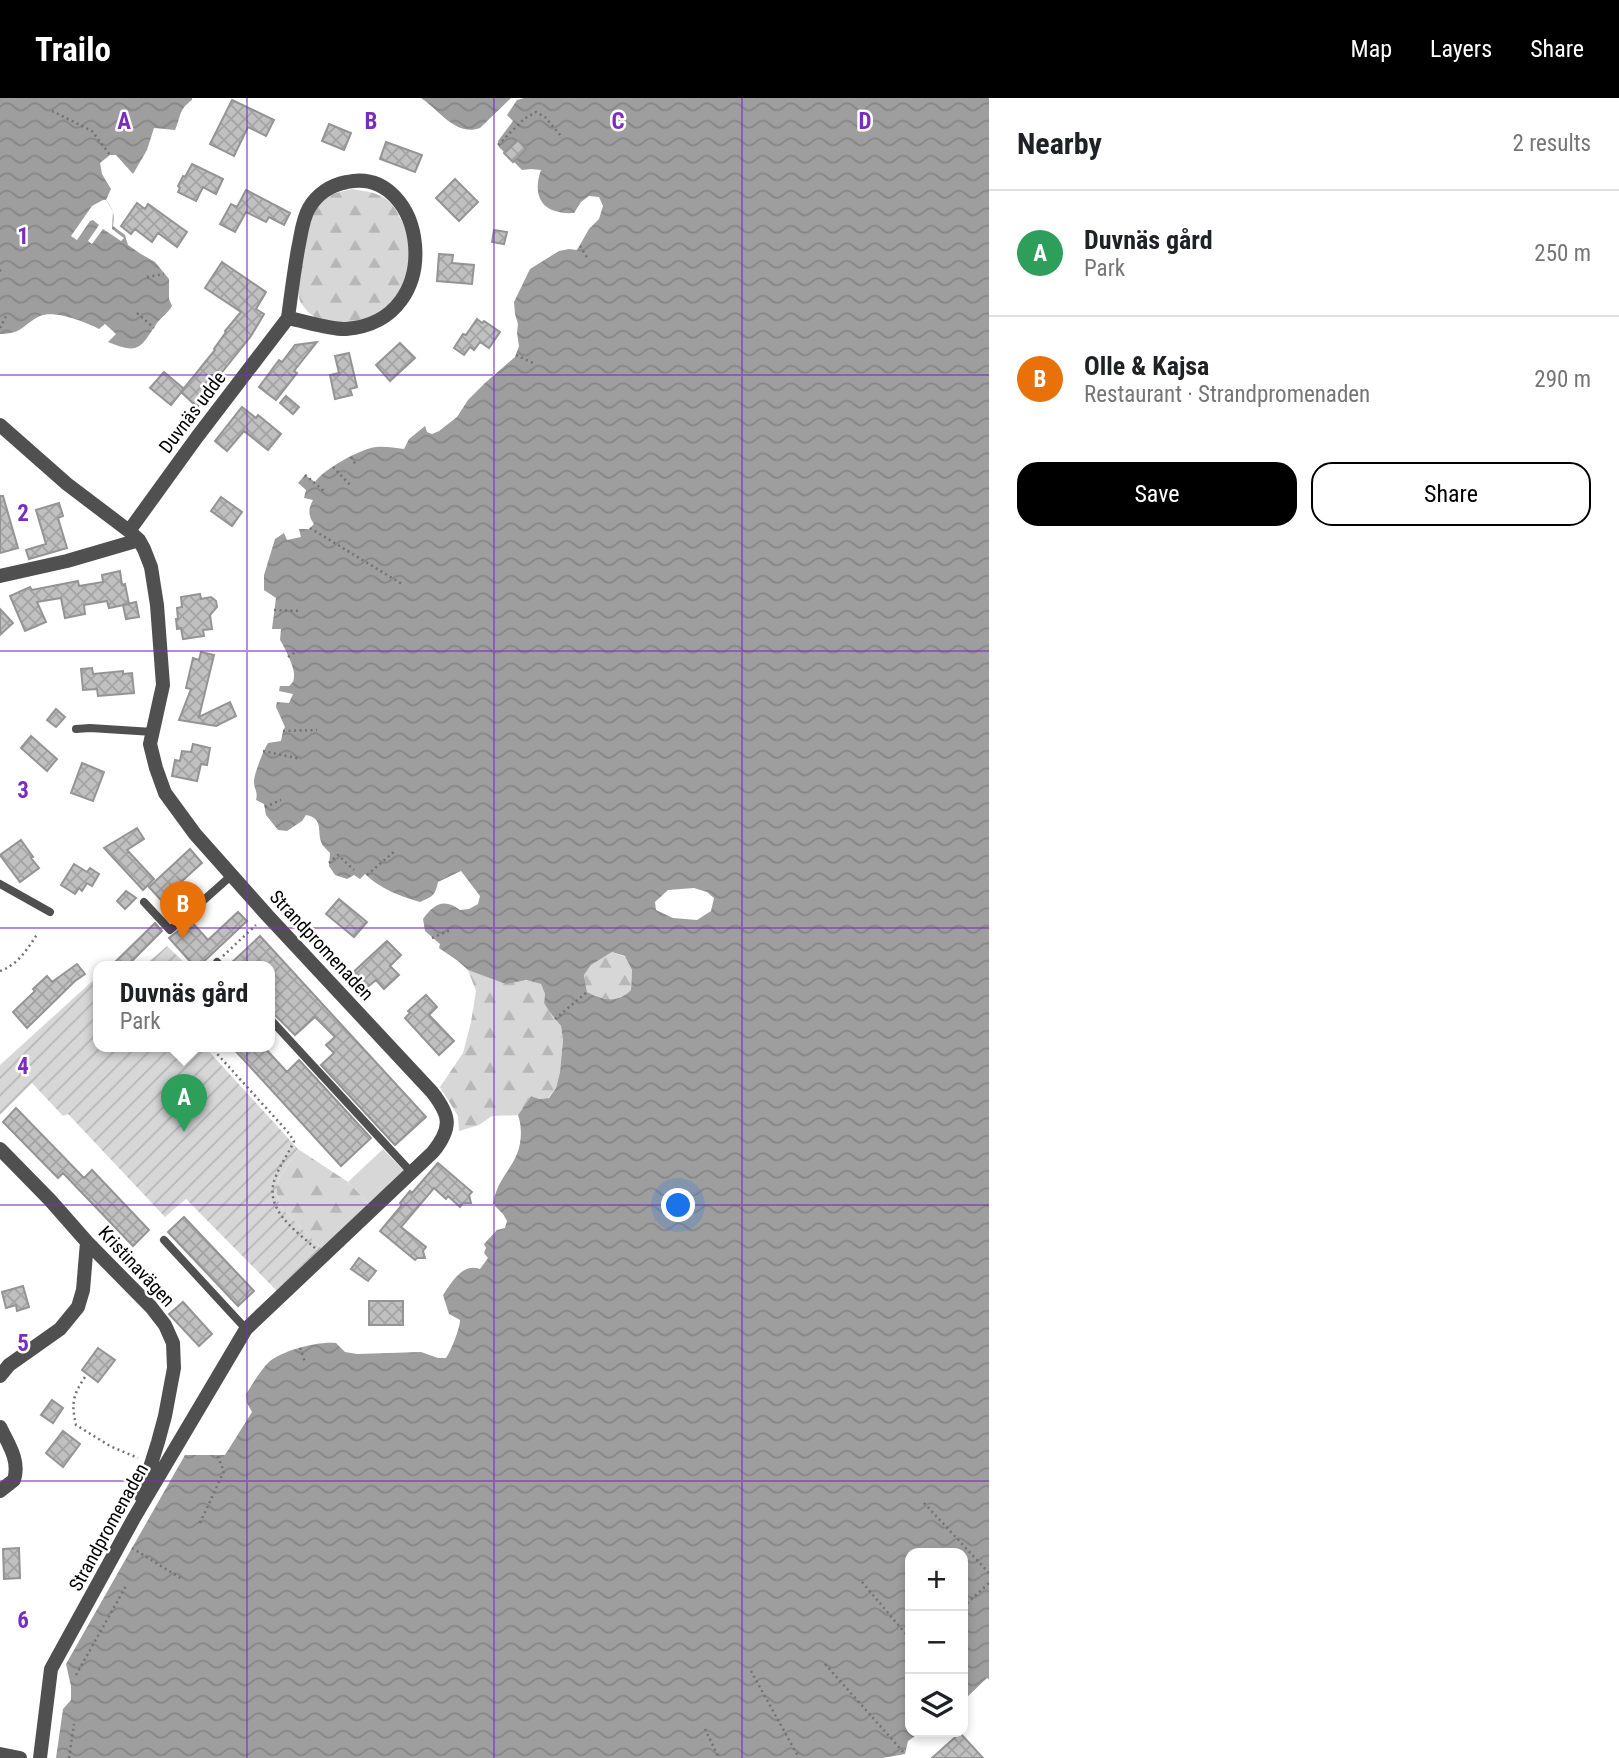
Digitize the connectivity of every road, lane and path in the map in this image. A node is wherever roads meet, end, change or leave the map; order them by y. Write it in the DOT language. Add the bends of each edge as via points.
graph roads {
  1 [pos="52,111"];
  2 [pos="561,136"];
  3 [pos="498,145"];
  4 [pos="110,155"];
  5 [pos="580,246"];
  6 [pos="587,259"];
  7 [pos="164,274"];
  8 [pos="147,277"];
  9 [pos="137,313"];
  10 [pos="7,314"];
  11 [pos="288,318"];
  12 [pos="0,328"];
  13 [pos="155,328"];
  14 [pos="516,355"];
  15 [pos="535,364"];
  16 [pos="0,425"];
  17 [pos="351,457"];
  18 [pos="356,465"];
  19 [pos="333,467"];
  20 [pos="305,475"];
  21 [pos="351,486"];
  22 [pos="324,491"];
  23 [pos="310,528"];
  24 [pos="134,535"];
  25 [pos="0,576"];
  26 [pos="402,584"];
  27 [pos="274,610"];
  28 [pos="300,611"];
  29 [pos="297,651"];
  30 [pos="288,657"];
  31 [pos="76,729"];
  32 [pos="317,730"];
  33 [pos="283,731"];
  34 [pos="153,732"];
  35 [pos="263,751"];
  36 [pos="301,760"];
  37 [pos="281,800"];
  38 [pos="265,807"];
  39 [pos="395,851"];
  40 [pos="329,863"];
  41 [pos="354,870"];
  42 [pos="232,875"];
  43 [pos="367,875"];
  44 [pos="0,884"];
  45 [pos="144,902"];
  46 [pos="50,912"];
  47 [pos="267,915"];
  48 [pos="450,930"];
  49 [pos="38,933"];
  50 [pos="432,939"];
  51 [pos="222,961"];
  52 [pos="0,971"];
  53 [pos="587,992"];
  54 [pos="555,1019"];
  55 [pos="275,1024"];
  56 [pos="215,1052"];
  57 [pos="0,1149"];
  58 [pos="411,1172"];
  59 [pos="164,1240"];
  60 [pos="87,1242"];
  61 [pos="323,1255"];
  62 [pos="246,1329"];
  63 [pos="300,1348"];
  64 [pos="305,1362"];
  65 [pos="0,1376"];
  66 [pos="85,1377"];
  67 [pos="0,1427"];
  68 [pos="216,1455"];
  69 [pos="151,1463"];
  70 [pos="0,1491"];
  71 [pos="924,1503"];
  72 [pos="134,1518"];
  73 [pos="200,1522"];
  74 [pos="132,1548"];
  75 [pos="989,1573"];
  76 [pos="182,1579"];
  77 [pos="862,1582"];
  78 [pos="989,1583"];
  79 [pos="126,1586"];
  80 [pos="968,1602"];
  81 [pos="905,1633"];
  82 [pos="825,1664"];
  83 [pos="751,1671"];
  84 [pos="76,1675"];
  85 [pos="74,1724"];
  86 [pos="705,1729"];
  87 [pos="0,1754"];
  88 [pos="905,1754"];
  89 [pos="20,1758"];
  90 [pos="40,1758"];
  91 [pos="69,1758"];
  92 [pos="719,1758"];
  93 [pos="799,1758"];
  1 -- 4 [label="path" via="92,131"];
  2 -- 3 [label="path" via="536,112"];
  5 -- 6 [label="path"];
  7 -- 8 [label="path"];
  9 -- 13 [label="path"];
  10 -- 12 [label="path"];
  11 -- 11 [label="street, Duvnäs udde" via="342,330 370,326 393,311 407,292 417,251 406,211 396,197 376,184 354,181 336,184 321,194 303,225"];
  11 -- 24 [label="street, Duvnäs udde" via="197,438"];
  14 -- 15 [label="path"];
  16 -- 24 [label="street"];
  17 -- 18 [label="path"];
  19 -- 21 [label="path"];
  20 -- 22 [label="path"];
  23 -- 26 [label="path"];
  24 -- 25 [label="street" via="66,561"];
  24 -- 34 [label="street, Strandpromenaden" via="151,567 158,605 163,685"];
  27 -- 28 [label="path"];
  29 -- 30 [label="path"];
  31 -- 34 [label="lane"];
  32 -- 33 [label="path"];
  34 -- 42 [label="street, Strandpromenaden" via="150,744 165,793"];
  35 -- 36 [label="path"];
  37 -- 38 [label="path"];
  39 -- 43 [label="path"];
  40 -- 41 [label="path" via="338,855"];
  42 -- 45 [label="lane" via="170,930"];
  42 -- 47 [label="street, Strandpromenaden"];
  44 -- 46 [label="lane"];
  47 -- 51 [label="path"];
  47 -- 58 [label="street, Strandpromenaden" via="443,1106 445,1135"];
  48 -- 50 [label="path"];
  49 -- 52 [label="path" via="9,968"];
  53 -- 54 [label="path"];
  55 -- 58 [label="lane"];
  56 -- 61 [label="path" via="294,1141 275,1177 272,1199 285,1220"];
  57 -- 60 [label="street, Kristinavägen"];
  58 -- 61 [label="street, Strandpromenaden"];
  59 -- 62 [label="lane"];
  60 -- 65 [label="street" via="78,1307 60,1329"];
  60 -- 69 [label="street, Kristinavägen" via="151,1307 173,1343 174,1368"];
  61 -- 62 [label="street, Strandpromenaden"];
  62 -- 72 [label="street, Strandpromenaden"];
  63 -- 64 [label="path"];
  66 -- 69 [label="path" via="72,1408 76,1425"];
  67 -- 70 [label="street" via="16,1466 14,1480"];
  68 -- 73 [label="path" via="224,1471"];
  69 -- 72 [label="street, Kristinavägen"];
  71 -- 75 [label="path"];
  72 -- 90 [label="street, Strandpromenaden" via="51,1669"];
  74 -- 76 [label="path"];
  77 -- 81 [label="path"];
  78 -- 80 [label="path"];
  79 -- 84 [label="path"];
  82 -- 88 [label="path"];
  83 -- 93 [label="path"];
  85 -- 91 [label="path"];
  86 -- 92 [label="path"];
  87 -- 89 [label="street"];
}
